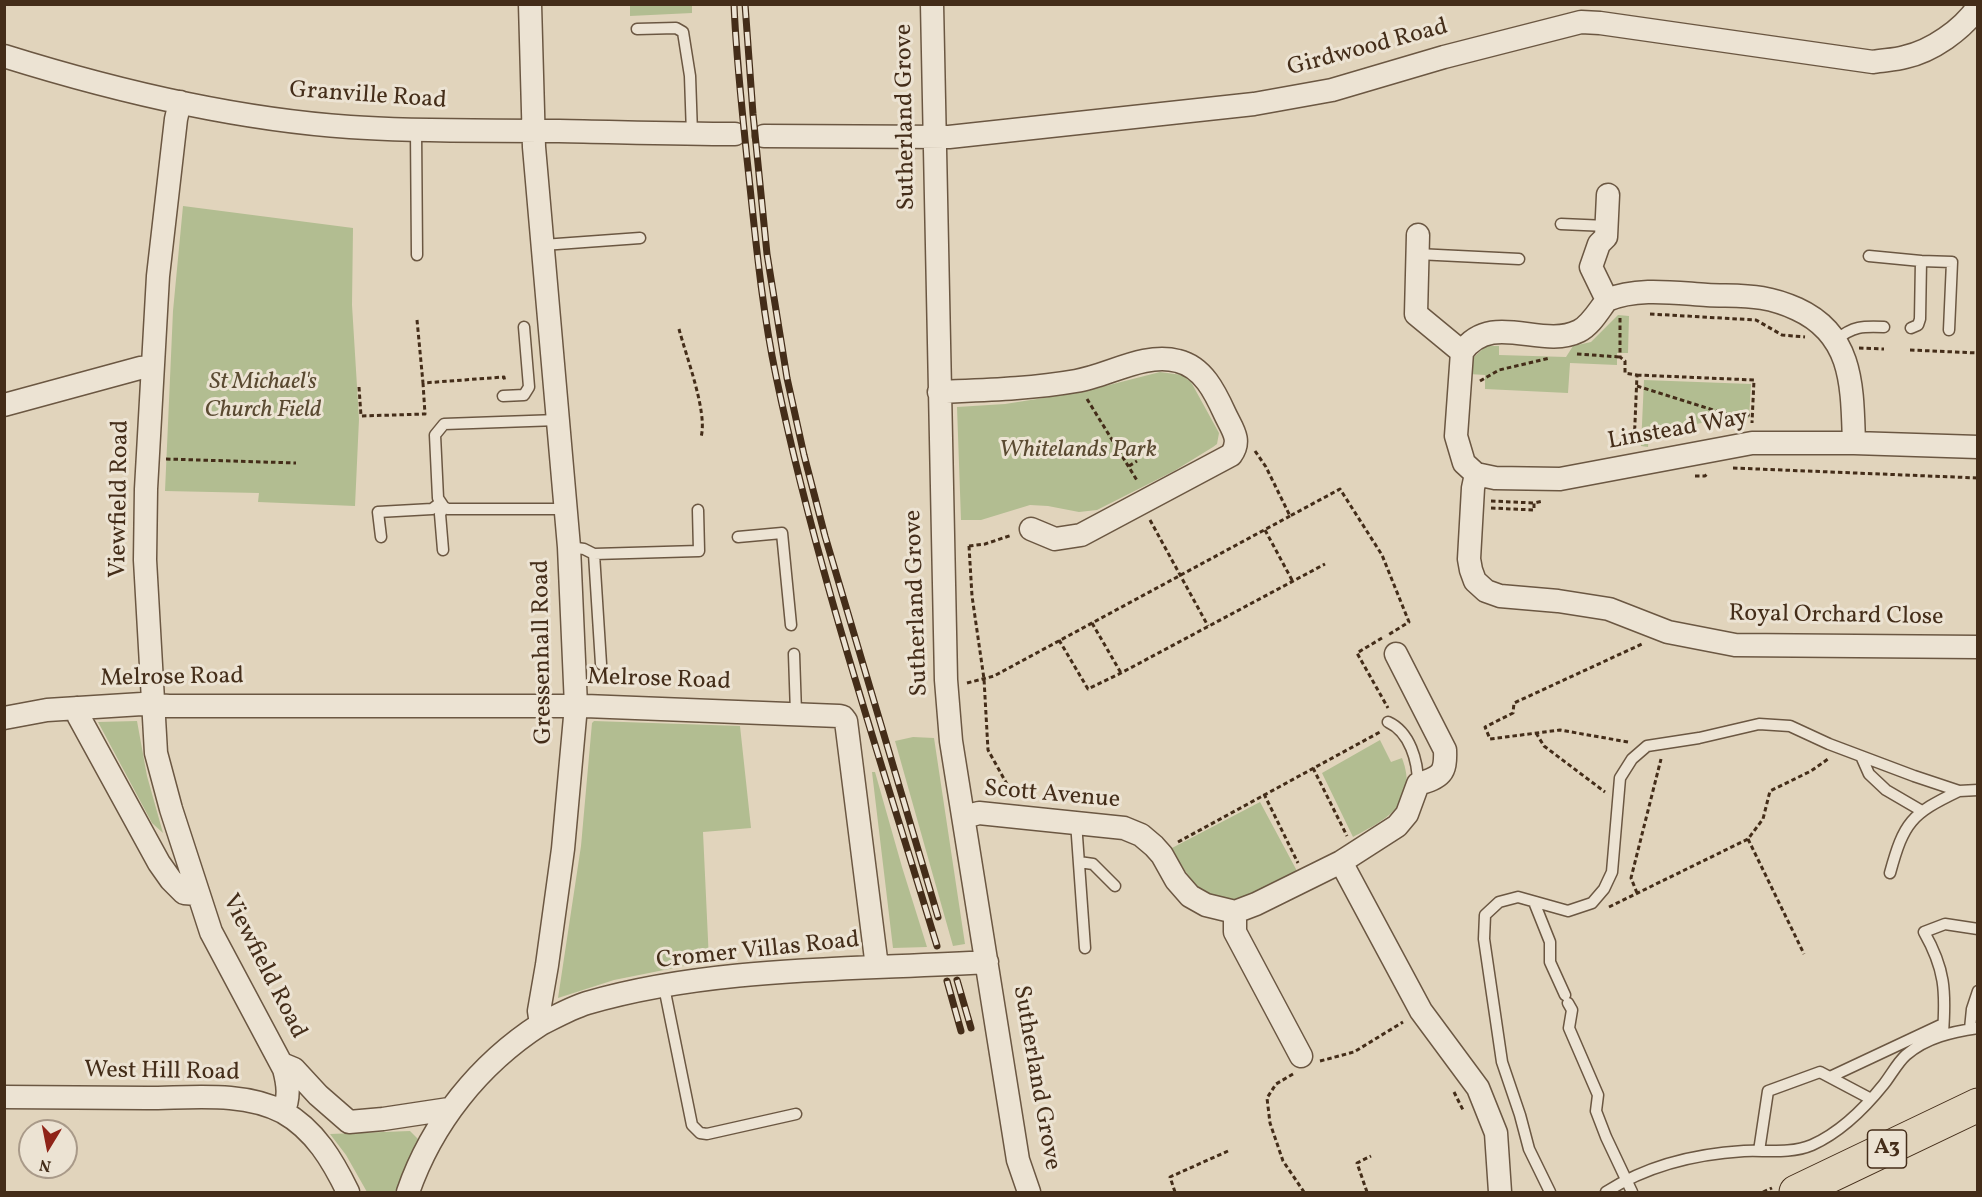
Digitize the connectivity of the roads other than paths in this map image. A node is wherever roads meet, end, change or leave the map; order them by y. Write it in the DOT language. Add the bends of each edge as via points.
graph roads {
  1 [pos="530,4"];
  2 [pos="932,4"];
  3 [pos="1977,10"];
  4 [pos="637,29"];
  5 [pos="4,56"];
  6 [pos="180,102"];
  7 [pos="416,130"];
  8 [pos="533,131"];
  9 [pos="692,134"];
  10 [pos="735,134"];
  11 [pos="764,136"];
  12 [pos="935,136"];
  13 [pos="1608,195"];
  14 [pos="1561,224"];
  15 [pos="1607,226"];
  16 [pos="640,238"];
  17 [pos="543,245"];
  18 [pos="1418,245"];
  19 [pos="417,255"];
  20 [pos="1869,256"];
  21 [pos="1519,259"];
  22 [pos="1921,261"];
  23 [pos="1614,297"];
  24 [pos="524,327"];
  25 [pos="1884,327"];
  26 [pos="1911,328"];
  27 [pos="1948,330"];
  28 [pos="1836,340"];
  29 [pos="1462,352"];
  30 [pos="152,367"];
  31 [pos="542,376"];
  32 [pos="939,392"];
  33 [pos="505,396"];
  34 [pos="4,405"];
  35 [pos="558,420"];
  36 [pos="1854,443"];
  37 [pos="1977,447"];
  38 [pos="1476,474"];
  39 [pos="442,505"];
  40 [pos="565,508"];
  41 [pos="698,510"];
  42 [pos="1031,529"];
  43 [pos="381,537"];
  44 [pos="738,537"];
  45 [pos="569,547"];
  46 [pos="443,550"];
  47 [pos="594,555"];
  48 [pos="791,625"];
  49 [pos="1977,647"];
  50 [pos="794,654"];
  51 [pos="1396,654"];
  52 [pos="601,664"];
  53 [pos="153,705"];
  54 [pos="576,706"];
  55 [pos="77,708"];
  56 [pos="796,713"];
  57 [pos="4,718"];
  58 [pos="1390,723"];
  59 [pos="1861,756"];
  60 [pos="1418,784"];
  61 [pos="1977,790"];
  62 [pos="1959,791"];
  63 [pos="1922,810"];
  64 [pos="964,817"];
  65 [pos="1076,822"];
  66 [pos="1348,857"];
  67 [pos="1079,862"];
  68 [pos="1890,873"];
  69 [pos="1115,886"];
  70 [pos="197,894"];
  71 [pos="1534,902"];
  72 [pos="1235,912"];
  73 [pos="1977,929"];
  74 [pos="1085,948"];
  75 [pos="987,962"];
  76 [pos="877,967"];
  77 [pos="664,987"];
  78 [pos="1977,991"];
  79 [pos="541,1024"];
  80 [pos="1974,1028"];
  81 [pos="1943,1029"];
  82 [pos="1306,1063"];
  83 [pos="282,1064"];
  84 [pos="1830,1077"];
  85 [pos="4,1097"];
  86 [pos="1871,1099"];
  87 [pos="1977,1105"];
  88 [pos="450,1109"];
  89 [pos="283,1112"];
  90 [pos="796,1114"];
  91 [pos="349,1122"];
  92 [pos="309,1131"];
  93 [pos="1759,1151"];
  94 [pos="1626,1179"];
  95 [pos="1803,1191"];
  96 [pos="348,1192"];
  97 [pos="410,1192"];
  98 [pos="1029,1192"];
  99 [pos="1500,1192"];
  100 [pos="1550,1192"];
  101 [pos="1606,1192"];
  102 [pos="1632,1192"];
  1 -- 8 [label="street, Gressenhall Road"];
  2 -- 12 [label="street, Sutherland Grove"];
  3 -- 12 [label="street, Girdwood Road" via="1931,48 1873,62 1581,22 1301,97"];
  4 -- 9 [label="lane" via="676,28 683,32 690,76"];
  5 -- 6 [label="street, Granville Road" via="80,79"];
  6 -- 7 [label="street, Granville Road" via="338,126"];
  6 -- 30 [label="street, Viewfield Road" via="158,276"];
  7 -- 8 [label="street, Granville Road"];
  7 -- 19 [label="lane"];
  8 -- 9 [label="street, Granville Road"];
  8 -- 17 [label="street, Gressenhall Road"];
  9 -- 10 [label="street, Granville Road"];
  11 -- 12 [label="street"];
  12 -- 32 [label="street, Sutherland Grove"];
  13 -- 15 [label="street"];
  14 -- 15 [label="lane"];
  15 -- 23 [label="street" via="1606,237 1599,244 1591,267"];
  16 -- 17 [label="lane"];
  17 -- 31 [label="street, Gressenhall Road"];
  18 -- 21 [label="lane"];
  18 -- 29 [label="street" via="1416,314"];
  20 -- 22 [label="lane"];
  22 -- 26 [label="lane" via="1920,319"];
  22 -- 27 [label="lane" via="1952,262"];
  23 -- 28 [label="street" via="1682,293 1762,298 1805,313"];
  23 -- 29 [label="street" via="1579,331 1559,336 1483,334"];
  24 -- 31 [label="lane"];
  25 -- 28 [label="lane" via="1862,326"];
  28 -- 36 [label="street" via="1843,352 1852,392"];
  29 -- 38 [label="street" via="1455,436 1464,463"];
  30 -- 34 [label="street"];
  30 -- 53 [label="street, Viewfield Road" via="145,560"];
  31 -- 33 [label="lane" via="524,395"];
  31 -- 35 [label="street, Gressenhall Road"];
  32 -- 42 [label="street" via="1044,386 1160,360 1193,367 1204,377 1236,438 1237,447 1231,455 1081,536 1055,539"];
  32 -- 64 [label="street, Sutherland Grove" via="946,680"];
  35 -- 39 [label="lane" via="444,423 435,435 438,498"];
  35 -- 40 [label="street, Gressenhall Road" via="572,467"];
  36 -- 37 [label="street, Linstead Way"];
  36 -- 38 [label="street, Linstead Way" via="1752,443 1560,479"];
  38 -- 49 [label="street, Royal Orchard Close" via="1482,504 1469,559 1475,581 1500,596 1609,609 1668,632 1735,645"];
  39 -- 40 [label="lane" via="448,509"];
  39 -- 43 [label="lane" via="378,512"];
  39 -- 46 [label="lane"];
  40 -- 45 [label="street, Gressenhall Road"];
  41 -- 47 [label="lane" via="699,550"];
  44 -- 48 [label="lane" via="782,533"];
  45 -- 47 [label="lane"];
  45 -- 54 [label="street, Gressenhall Road"];
  47 -- 52 [label="lane"];
  50 -- 56 [label="lane"];
  51 -- 60 [label="street" via="1445,750 1446,766 1437,778"];
  53 -- 54 [label="street, Melrose Road"];
  53 -- 55 [label="street, Melrose Road"];
  53 -- 70 [label="street, Viewfield Road" via="156,753"];
  54 -- 56 [label="street, Melrose Road"];
  54 -- 79 [label="street, Gressenhall Road" via="563,849 538,1011"];
  55 -- 57 [label="street, Melrose Road"];
  55 -- 70 [label="street, Viewfield Road" via="159,862 184,893"];
  56 -- 76 [label="street, Melrose Road" via="839,716 846,722"];
  58 -- 60 [label="lane" via="1399,727 1407,741 1418,769"];
  59 -- 62 [label="lane"];
  59 -- 63 [label="lane" via="1869,774 1886,790"];
  59 -- 71 [label="lane" via="1790,726 1759,724 1647,746 1632,759 1620,778 1612,872 1604,889 1592,903 1568,911"];
  60 -- 66 [label="street" via="1407,814 1397,826"];
  61 -- 62 [label="lane"];
  62 -- 63 [label="lane"];
  63 -- 68 [label="lane" via="1900,839"];
  64 -- 65 [label="street, Scott Avenue" via="979,813"];
  64 -- 75 [label="street, Sutherland Grove"];
  65 -- 67 [label="lane"];
  65 -- 72 [label="street, Scott Avenue" via="1124,828 1141,835 1160,853 1190,896 1206,905"];
  66 -- 72 [label="street"];
  66 -- 99 [label="street" via="1421,1011 1478,1088 1496,1134"];
  67 -- 69 [label="lane" via="1093,864"];
  67 -- 74 [label="lane"];
  70 -- 83 [label="street, Viewfield Road" via="211,932"];
  71 -- 94 [label="lane" via="1550,942 1550,962 1572,1010 1569,1028 1598,1095 1596,1111"];
  71 -- 100 [label="lane" via="1518,897 1500,902 1485,915 1484,939 1502,1062 1529,1149"];
  72 -- 82 [label="street" via="1235,932"];
  73 -- 81 [label="lane" via="1945,924 1924,932 1942,977"];
  75 -- 76 [label="street, Cromer Villas Road"];
  75 -- 98 [label="street, Sutherland Grove" via="1018,1160"];
  76 -- 77 [label="street, Cromer Villas Road" via="746,975"];
  77 -- 79 [label="street, Cromer Villas Road" via="585,1004"];
  77 -- 90 [label="lane" via="692,1125 700,1133"];
  78 -- 80 [label="lane" via="1972,1009"];
  79 -- 88 [label="street" via="494,1061"];
  80 -- 81 [label="lane"];
  81 -- 84 [label="lane"];
  81 -- 86 [label="lane" via="1906,1055"];
  83 -- 89 [label="street, Viewfield Road" via="288,1094"];
  83 -- 91 [label="street, Viewfield Road" via="294,1069"];
  84 -- 86 [label="lane"];
  84 -- 93 [label="lane" via="1820,1072 1768,1091"];
  85 -- 89 [label="street, West Hill Road" via="216,1098 262,1103"];
  86 -- 93 [label="lane" via="1842,1128 1809,1146"];
  87 -- 95 [label="highway, A3"];
  88 -- 91 [label="street"];
  88 -- 97 [label="street" via="429,1142"];
  89 -- 92 [label="street, West Hill Road"];
  91 -- 92 [label="street" via="319,1125"];
  92 -- 96 [label="street, West Hill Road" via="325,1150"];
  93 -- 94 [label="lane" via="1709,1153"];
  94 -- 101 [label="lane"];
  94 -- 102 [label="lane"];
}
